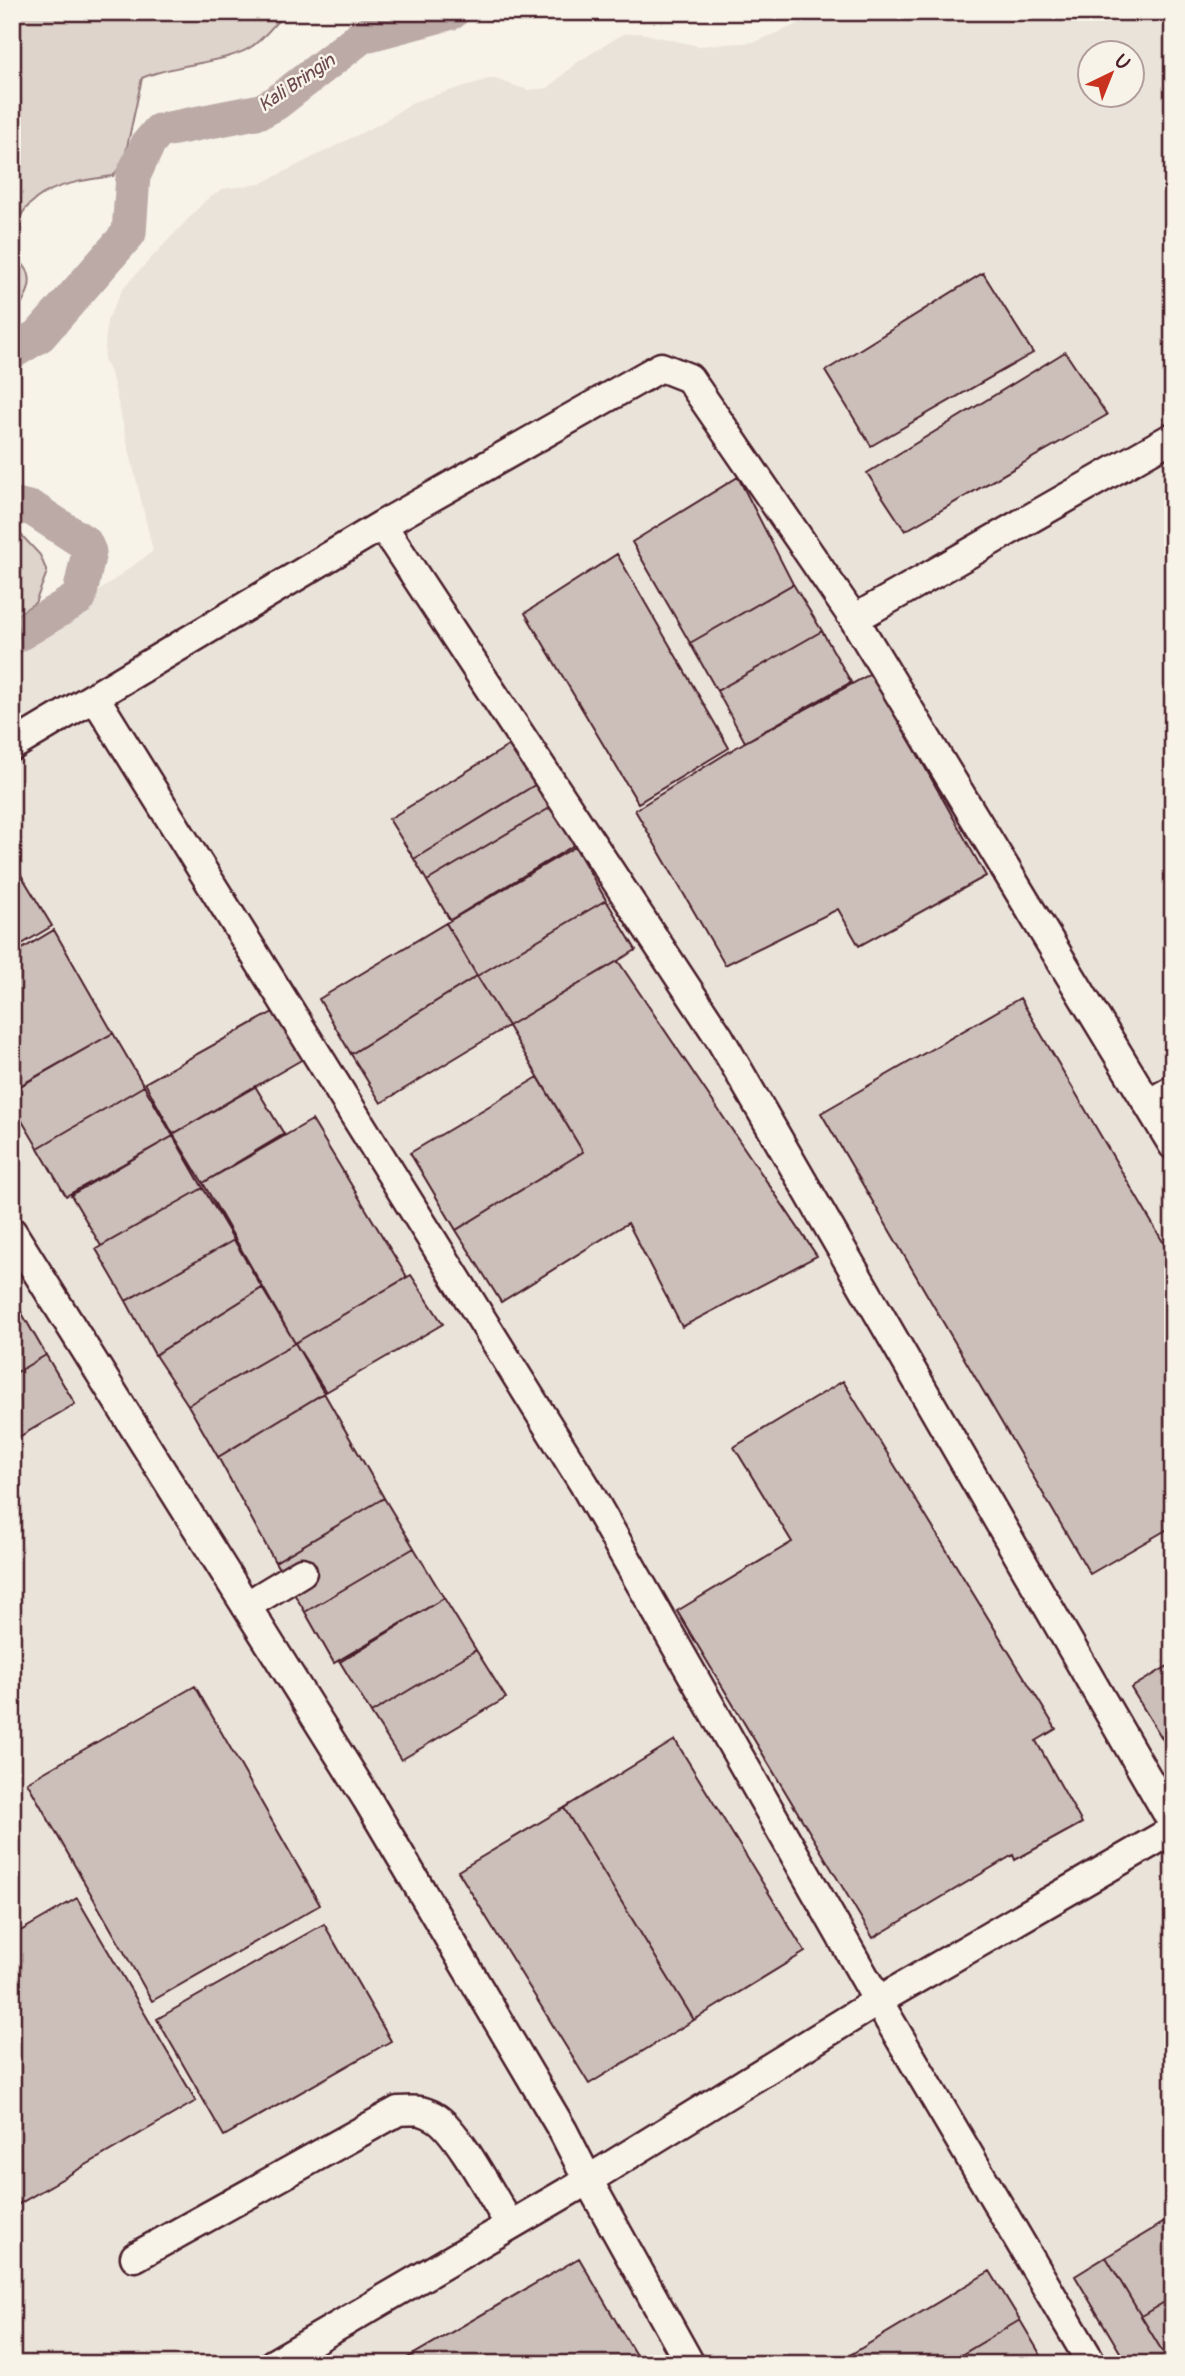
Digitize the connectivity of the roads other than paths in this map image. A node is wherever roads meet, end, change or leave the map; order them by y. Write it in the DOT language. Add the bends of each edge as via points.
graph roads {
  1 [pos="1173,437"];
  2 [pos="382,526"];
  3 [pos="854,619"];
  4 [pos="96,699"];
  5 [pos="12,746"];
  6 [pos="1161,1097"];
  7 [pos="1173,1145"];
  8 [pos="12,1232"];
  9 [pos="302,1572"];
  10 [pos="246,1605"];
  11 [pos="1173,1823"];
  12 [pos="1173,1829"];
  13 [pos="878,2001"];
  14 [pos="588,2180"];
  15 [pos="510,2225"];
  16 [pos="135,2257"];
  17 [pos="273,2364"];
  18 [pos="690,2364"];
  19 [pos="1092,2364"];
  1 -- 3 [label="lane"];
  2 -- 3 [label="lane" via="662,368 689,378"];
  2 -- 4 [label="lane"];
  2 -- 11 [label="lane" via="719,1037"];
  3 -- 6 [label="lane"];
  4 -- 5 [label="lane"];
  4 -- 13 [label="lane" via="584,1484"];
  6 -- 7 [label="lane"];
  8 -- 10 [label="lane"];
  9 -- 10 [label="lane"];
  10 -- 14 [label="lane" via="367,1799"];
  12 -- 13 [label="lane"];
  13 -- 14 [label="lane"];
  13 -- 19 [label="lane"];
  14 -- 15 [label="lane"];
  14 -- 18 [label="lane"];
  15 -- 16 [label="lane" via="453,2134 437,2118 418,2109 397,2111"];
  15 -- 17 [label="lane"];
}
